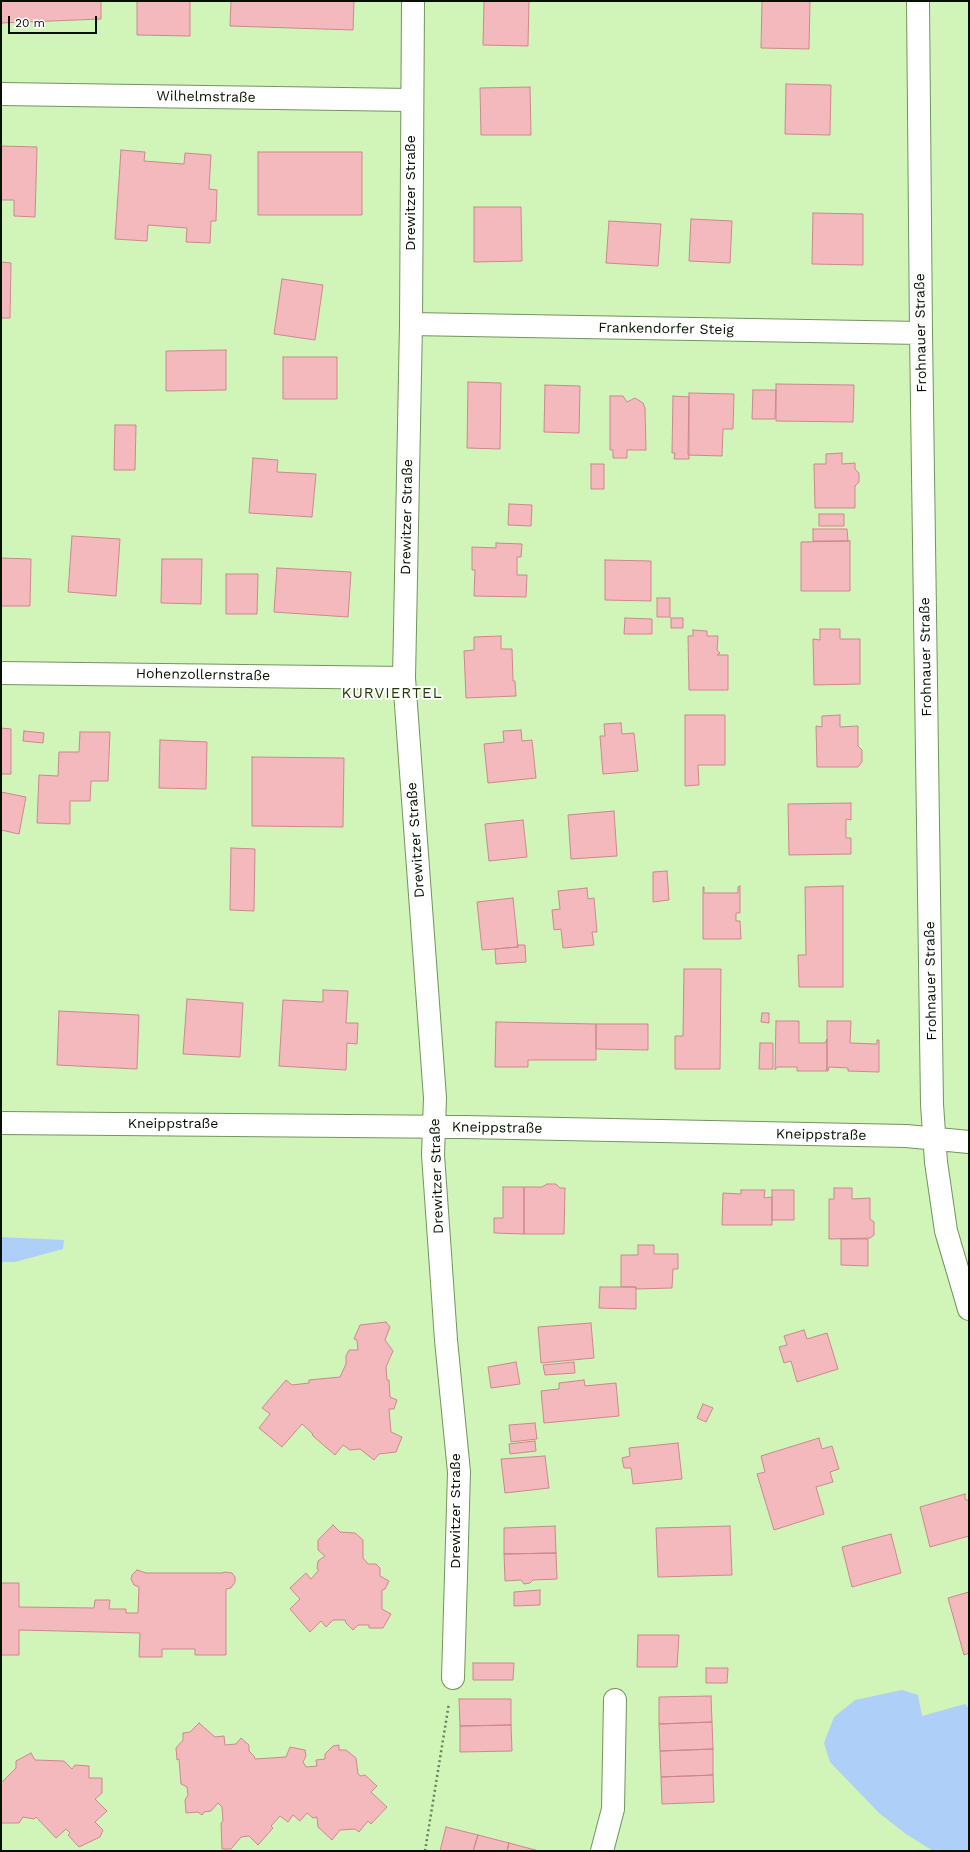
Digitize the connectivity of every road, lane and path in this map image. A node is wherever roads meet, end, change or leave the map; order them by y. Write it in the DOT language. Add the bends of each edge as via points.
graph roads {
  1 [pos="413,1"];
  2 [pos="918,1"];
  3 [pos="1,94"];
  4 [pos="411,100"];
  5 [pos="411,324"];
  6 [pos="921,333"];
  7 [pos="1,673"];
  8 [pos="404,678"];
  9 [pos="1,1123"];
  10 [pos="434,1127"];
  11 [pos="934,1139"];
  12 [pos="969,1142"];
  13 [pos="969,1309"];
  14 [pos="453,1678"];
  15 [pos="615,1700"];
  16 [pos="425,1851"];
  17 [pos="602,1851"];
  1 -- 4 [label="street, Drewitzer Straße"];
  2 -- 6 [label="street, Frohnauer Straße"];
  3 -- 4 [label="street, Wilhelmstraße"];
  4 -- 5 [label="street, Drewitzer Straße"];
  5 -- 6 [label="street, Frankendorfer Steig"];
  5 -- 8 [label="street, Drewitzer Straße"];
  6 -- 11 [label="street, Frohnauer Straße"];
  7 -- 8 [label="street, Hohenzollernstraße"];
  8 -- 10 [label="street, Drewitzer Straße" via="435,1098"];
  9 -- 10 [label="street, Kneippstraße"];
  10 -- 11 [label="street, Kneippstraße"];
  10 -- 14 [label="street, Drewitzer Straße" via="433,1155 446,1340 459,1472"];
  11 -- 12 [label="street, Kneippstraße"];
  11 -- 13 [label="street, Frohnauer Straße" via="946,1231"];
  14 -- 16 [label="path"];
  15 -- 17 [label="street" via="613,1809"];
}
